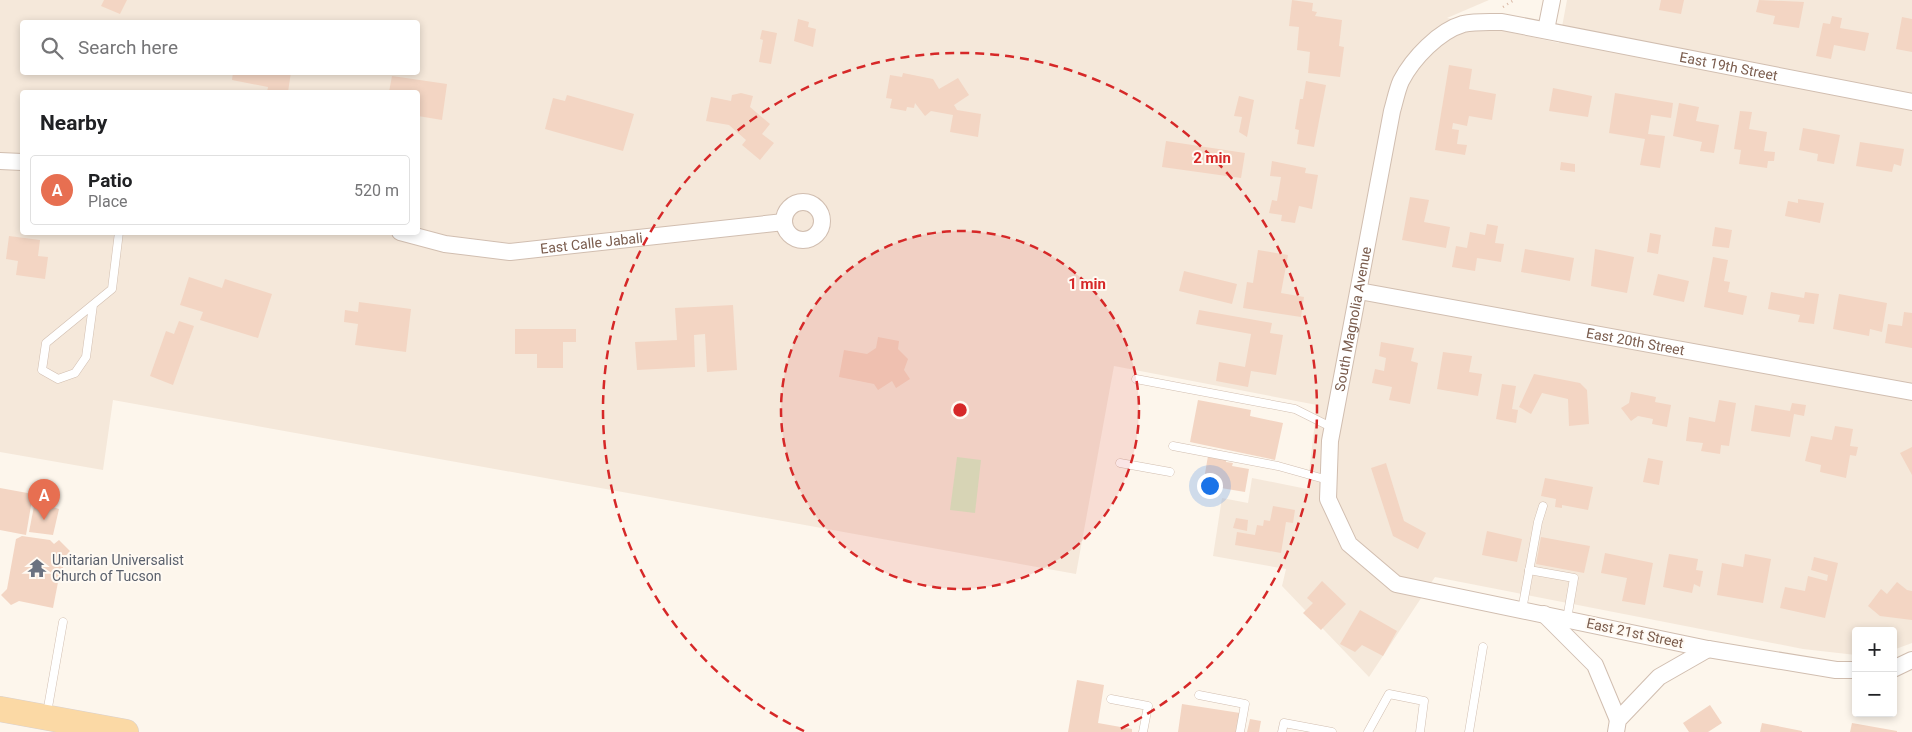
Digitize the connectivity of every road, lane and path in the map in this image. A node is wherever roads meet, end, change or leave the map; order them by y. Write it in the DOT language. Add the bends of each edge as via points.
graph roads {
  1 [pos="1552,0"];
  2 [pos="1546,30"];
  3 [pos="1912,102"];
  4 [pos="0,161"];
  5 [pos="20,162"];
  6 [pos="784,222"];
  7 [pos="119,235"];
  8 [pos="411,235"];
  9 [pos="1359,291"];
  10 [pos="93,305"];
  11 [pos="1136,379"];
  12 [pos="1912,392"];
  13 [pos="1333,428"];
  14 [pos="1173,446"];
  15 [pos="1120,462"];
  16 [pos="1170,472"];
  17 [pos="1328,480"];
  18 [pos="1543,506"];
  19 [pos="1529,570"];
  20 [pos="1522,610"];
  21 [pos="1544,614"];
  22 [pos="1567,619"];
  23 [pos="63,622"];
  24 [pos="1483,647"];
  25 [pos="1708,649"];
  26 [pos="1912,660"];
  27 [pos="1897,667"];
  28 [pos="1852,670"];
  29 [pos="1199,695"];
  30 [pos="1111,699"];
  31 [pos="0,710"];
  32 [pos="58,724"];
  33 [pos="1617,726"];
  34 [pos="126,732"];
  35 [pos="1144,732"];
  36 [pos="1240,732"];
  37 [pos="1282,732"];
  38 [pos="1332,732"];
  39 [pos="1368,732"];
  40 [pos="1420,732"];
  41 [pos="1469,732"];
  1 -- 2 [label="street"];
  2 -- 3 [label="street, East 19th Street"];
  2 -- 9 [label="street, South Magnolia Avenue" via="1502,22 1463,24 1438,37 1418,56 1401,82 1392,110"];
  4 -- 5 [label="street"];
  6 -- 8 [label="street, East Calle Jabali" via="510,252 445,244"];
  7 -- 10 [label="lane" via="112,289"];
  9 -- 12 [label="street, East 20th Street"];
  9 -- 13 [label="street, South Magnolia Avenue"];
  10 -- 10 [label="lane" via="46,343 42,370 58,379 75,373 86,357"];
  11 -- 13 [label="lane" via="1295,408"];
  13 -- 17 [label="street, South Magnolia Avenue"];
  14 -- 17 [label="lane" via="1278,466"];
  15 -- 16 [label="lane"];
  17 -- 20 [label="street, South Magnolia Avenue" via="1328,499 1349,544 1396,584"];
  18 -- 19 [label="lane"];
  19 -- 20 [label="lane"];
  19 -- 22 [label="lane" via="1574,578"];
  20 -- 21 [label="street, South Magnolia Avenue"];
  21 -- 22 [label="street, East 21st Street"];
  21 -- 33 [label="street, East 21st Street" via="1595,665"];
  22 -- 25 [label="street, East 21st Street"];
  23 -- 32 [label="lane"];
  24 -- 41 [label="lane"];
  25 -- 28 [label="street, East 21st Street"];
  25 -- 33 [label="street" via="1660,677"];
  26 -- 27 [label="street"];
  29 -- 36 [label="lane" via="1245,704"];
  30 -- 35 [label="lane" via="1148,706"];
  31 -- 32 [label="main road"];
  32 -- 34 [label="main road"];
  37 -- 38 [label="lane" via="1284,723"];
  39 -- 40 [label="lane" via="1389,694 1424,701"];
}
